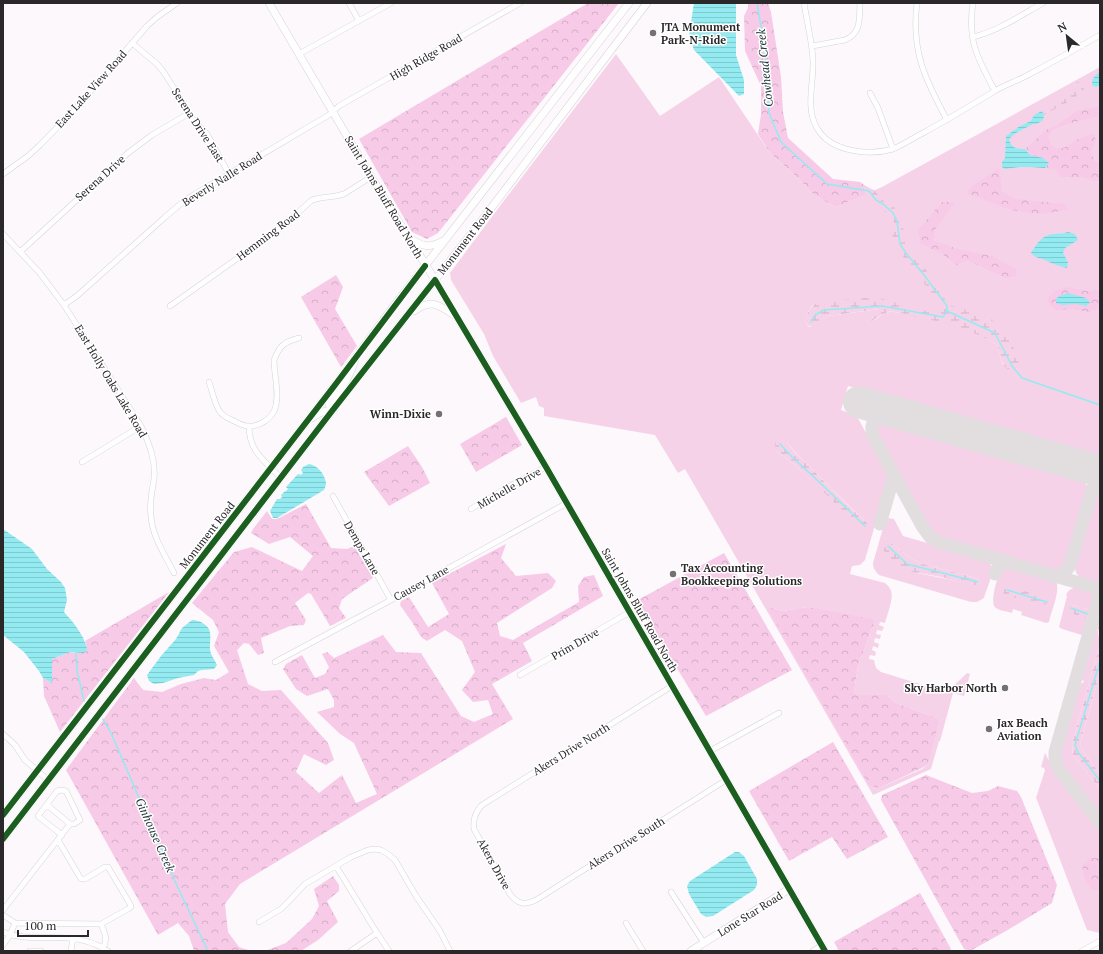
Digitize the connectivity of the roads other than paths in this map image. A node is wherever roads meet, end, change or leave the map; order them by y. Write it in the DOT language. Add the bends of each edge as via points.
graph roads {
  1 [pos="177,3"];
  2 [pos="269,3"];
  3 [pos="349,3"];
  4 [pos="391,3"];
  5 [pos="520,3"];
  6 [pos="629,3"];
  7 [pos="647,3"];
  8 [pos="804,3"];
  9 [pos="860,3"];
  10 [pos="917,3"];
  11 [pos="973,3"];
  12 [pos="1043,3"];
  13 [pos="359,21"];
  14 [pos="1100,35"];
  15 [pos="973,37"];
  16 [pos="599,42"];
  17 [pos="132,43"];
  18 [pos="812,46"];
  19 [pos="610,51"];
  20 [pos="299,54"];
  21 [pos="995,91"];
  22 [pos="870,93"];
  23 [pos="333,112"];
  24 [pos="188,114"];
  25 [pos="947,120"];
  26 [pos="893,149"];
  27 [pos="3,174"];
  28 [pos="229,174"];
  29 [pos="371,177"];
  30 [pos="3,234"];
  31 [pos="409,238"];
  32 [pos="445,240"];
  33 [pos="20,252"];
  34 [pos="425,266"];
  35 [pos="435,280"];
  36 [pos="64,305"];
  37 [pos="170,306"];
  38 [pos="407,316"];
  39 [pos="457,317"];
  40 [pos="299,338"];
  41 [pos="357,355"];
  42 [pos="209,382"];
  43 [pos="332,411"];
  44 [pos="305,423"];
  45 [pos="141,426"];
  46 [pos="249,426"];
  47 [pos="82,462"];
  48 [pos="546,467"];
  49 [pos="271,468"];
  50 [pos="281,478"];
  51 [pos="333,496"];
  52 [pos="567,503"];
  53 [pos="471,509"];
  54 [pos="174,573"];
  55 [pos="391,600"];
  56 [pos="630,612"];
  57 [pos="275,662"];
  58 [pos="520,675"];
  59 [pos="672,686"];
  60 [pos="779,713"];
  61 [pos="3,734"];
  62 [pos="710,751"];
  63 [pos="37,771"];
  64 [pos="48,780"];
  65 [pos="726,780"];
  66 [pos="47,805"];
  67 [pos="3,815"];
  68 [pos="474,817"];
  69 [pos="70,824"];
  70 [pos="62,835"];
  71 [pos="3,838"];
  72 [pos="58,840"];
  73 [pos="336,866"];
  74 [pos="789,889"];
  75 [pos="671,892"];
  76 [pos="524,903"];
  77 [pos="3,910"];
  78 [pos="3,915"];
  79 [pos="259,922"];
  80 [pos="15,923"];
  81 [pos="626,923"];
  82 [pos="101,924"];
  83 [pos="3,932"];
  84 [pos="377,933"];
  85 [pos="10,935"];
  86 [pos="73,938"];
  87 [pos="1100,941"];
  88 [pos="704,943"];
  89 [pos="3,944"];
  90 [pos="823,948"];
  91 [pos="105,949"];
  92 [pos="30,951"];
  93 [pos="41,951"];
  94 [pos="72,951"];
  95 [pos="351,951"];
  96 [pos="389,951"];
  97 [pos="450,951"];
  98 [pos="643,951"];
  99 [pos="691,951"];
  100 [pos="813,951"];
  101 [pos="1082,951"];
  1 -- 17 [label="street, East Lake View Road" via="157,17"];
  2 -- 20 [label="main road, Saint Johns Bluff Road North"];
  3 -- 13 [label="street"];
  4 -- 13 [label="street"];
  5 -- 23 [label="street, High Ridge Road" via="339,106"];
  6 -- 16 [label="main road, Monument Road"];
  7 -- 19 [label="main road, Monument Road"];
  8 -- 18 [label="street"];
  9 -- 18 [label="street" via="858,29 850,38"];
  10 -- 25 [label="street" via="915,28 920,59 928,83"];
  11 -- 15 [label="street"];
  12 -- 15 [label="street" via="997,29"];
  13 -- 20 [label="street"];
  14 -- 21 [label="street"];
  15 -- 21 [label="street" via="980,63"];
  16 -- 19 [label="main road"];
  16 -- 32 [label="main road, Monument Road"];
  17 -- 24 [label="street, Serena Drive East" via="163,71"];
  17 -- 27 [label="street, East Lake View Road" via="39,146"];
  18 -- 26 [label="street" via="811,111 820,134 838,147 865,152"];
  19 -- 35 [label="main road, Monument Road"];
  20 -- 23 [label="main road, Saint Johns Bluff Road North"];
  21 -- 25 [label="street"];
  22 -- 26 [label="street"];
  23 -- 28 [label="street, Beverly Nalle Road"];
  23 -- 29 [label="main road, Saint Johns Bluff Road North"];
  24 -- 28 [label="street, Serena Drive East" via="207,134"];
  24 -- 33 [label="street, Serena Drive" via="152,135 128,153"];
  25 -- 26 [label="street"];
  28 -- 36 [label="street, Beverly Nalle Road" via="184,201"];
  29 -- 31 [label="main road, Saint Johns Bluff Road North"];
  29 -- 37 [label="street, Hemming Road" via="344,194 312,200 280,229"];
  30 -- 33 [label="street, East Holly Oaks Lake Road"];
  31 -- 32 [label="main road" via="429,246"];
  31 -- 34 [label="main road, Saint Johns Bluff Road North"];
  32 -- 34 [label="main road, Monument Road"];
  33 -- 36 [label="street, East Holly Oaks Lake Road"];
  34 -- 35 [label="main road, Saint Johns Bluff Road North"];
  34 -- 41 [label="main road, Monument Road"];
  35 -- 38 [label="main road, Monument Road"];
  35 -- 39 [label="main road, Saint Johns Bluff Road North"];
  36 -- 45 [label="street, East Holly Oaks Lake Road"];
  38 -- 39 [label="main road" via="420,307 432,304 443,307"];
  38 -- 43 [label="main road, Monument Road"];
  39 -- 48 [label="main road, Saint Johns Bluff Road North"];
  40 -- 46 [label="street" via="281,346 274,360 275,410 266,421"];
  41 -- 43 [label="main road" via="348,380 329,404"];
  41 -- 44 [label="main road, Monument Road"];
  42 -- 46 [label="street" via="221,413"];
  43 -- 44 [label="main road" via="322,412"];
  43 -- 50 [label="main road, Monument Road"];
  44 -- 49 [label="main road, Monument Road"];
  45 -- 47 [label="street"];
  45 -- 54 [label="street, East Holly Oaks Lake Road" via="154,464 151,518 159,543"];
  46 -- 49 [label="street" via="254,449"];
  48 -- 52 [label="main road, Saint Johns Bluff Road North"];
  48 -- 53 [label="street, Michelle Drive"];
  49 -- 50 [label="street"];
  49 -- 63 [label="main road, Monument Road"];
  50 -- 64 [label="main road, Monument Road"];
  51 -- 55 [label="street, Demps Lane"];
  52 -- 55 [label="street, Causey Lane"];
  52 -- 56 [label="main road, Saint Johns Bluff Road North"];
  55 -- 57 [label="street, Causey Lane"];
  56 -- 58 [label="street, Prim Drive"];
  56 -- 59 [label="main road, Saint Johns Bluff Road North"];
  59 -- 62 [label="main road, Saint Johns Bluff Road North"];
  59 -- 68 [label="street, Akers Drive North" via="482,805"];
  60 -- 62 [label="street"];
  61 -- 63 [label="street"];
  62 -- 65 [label="main road, Saint Johns Bluff Road North"];
  63 -- 64 [label="street"];
  63 -- 67 [label="main road, Monument Road"];
  64 -- 71 [label="main road, Monument Road"];
  65 -- 74 [label="main road, Saint Johns Bluff Road North"];
  65 -- 76 [label="street, Akers Drive South" via="536,900"];
  66 -- 69 [label="street"];
  66 -- 69 [label="street" via="58,791 66,791 80,820"];
  66 -- 70 [label="street" via="38,818"];
  68 -- 76 [label="street, Akers Drive" via="474,829 510,894 518,902"];
  69 -- 70 [label="street"];
  70 -- 72 [label="street"];
  72 -- 77 [label="street"];
  72 -- 82 [label="street" via="81,879 108,867 130,904 131,907"];
  73 -- 79 [label="street" via="305,884 281,909"];
  73 -- 84 [label="street"];
  73 -- 97 [label="street" via="368,850 375,849 388,854 395,860"];
  74 -- 88 [label="main road, Lone Star Road"];
  74 -- 90 [label="main road, Saint Johns Bluff Road North"];
  75 -- 88 [label="street"];
  78 -- 80 [label="street"];
  80 -- 82 [label="street"];
  80 -- 85 [label="street"];
  81 -- 98 [label="street"];
  82 -- 91 [label="street" via="107,938"];
  83 -- 85 [label="street"];
  84 -- 95 [label="street"];
  84 -- 96 [label="street"];
  85 -- 86 [label="street"];
  85 -- 89 [label="street"];
  86 -- 91 [label="street"];
  86 -- 94 [label="street"];
  87 -- 101 [label="street"];
  88 -- 99 [label="main road, Lone Star Road"];
  90 -- 100 [label="street"];
  92 -- 93 [label="street"];
}
